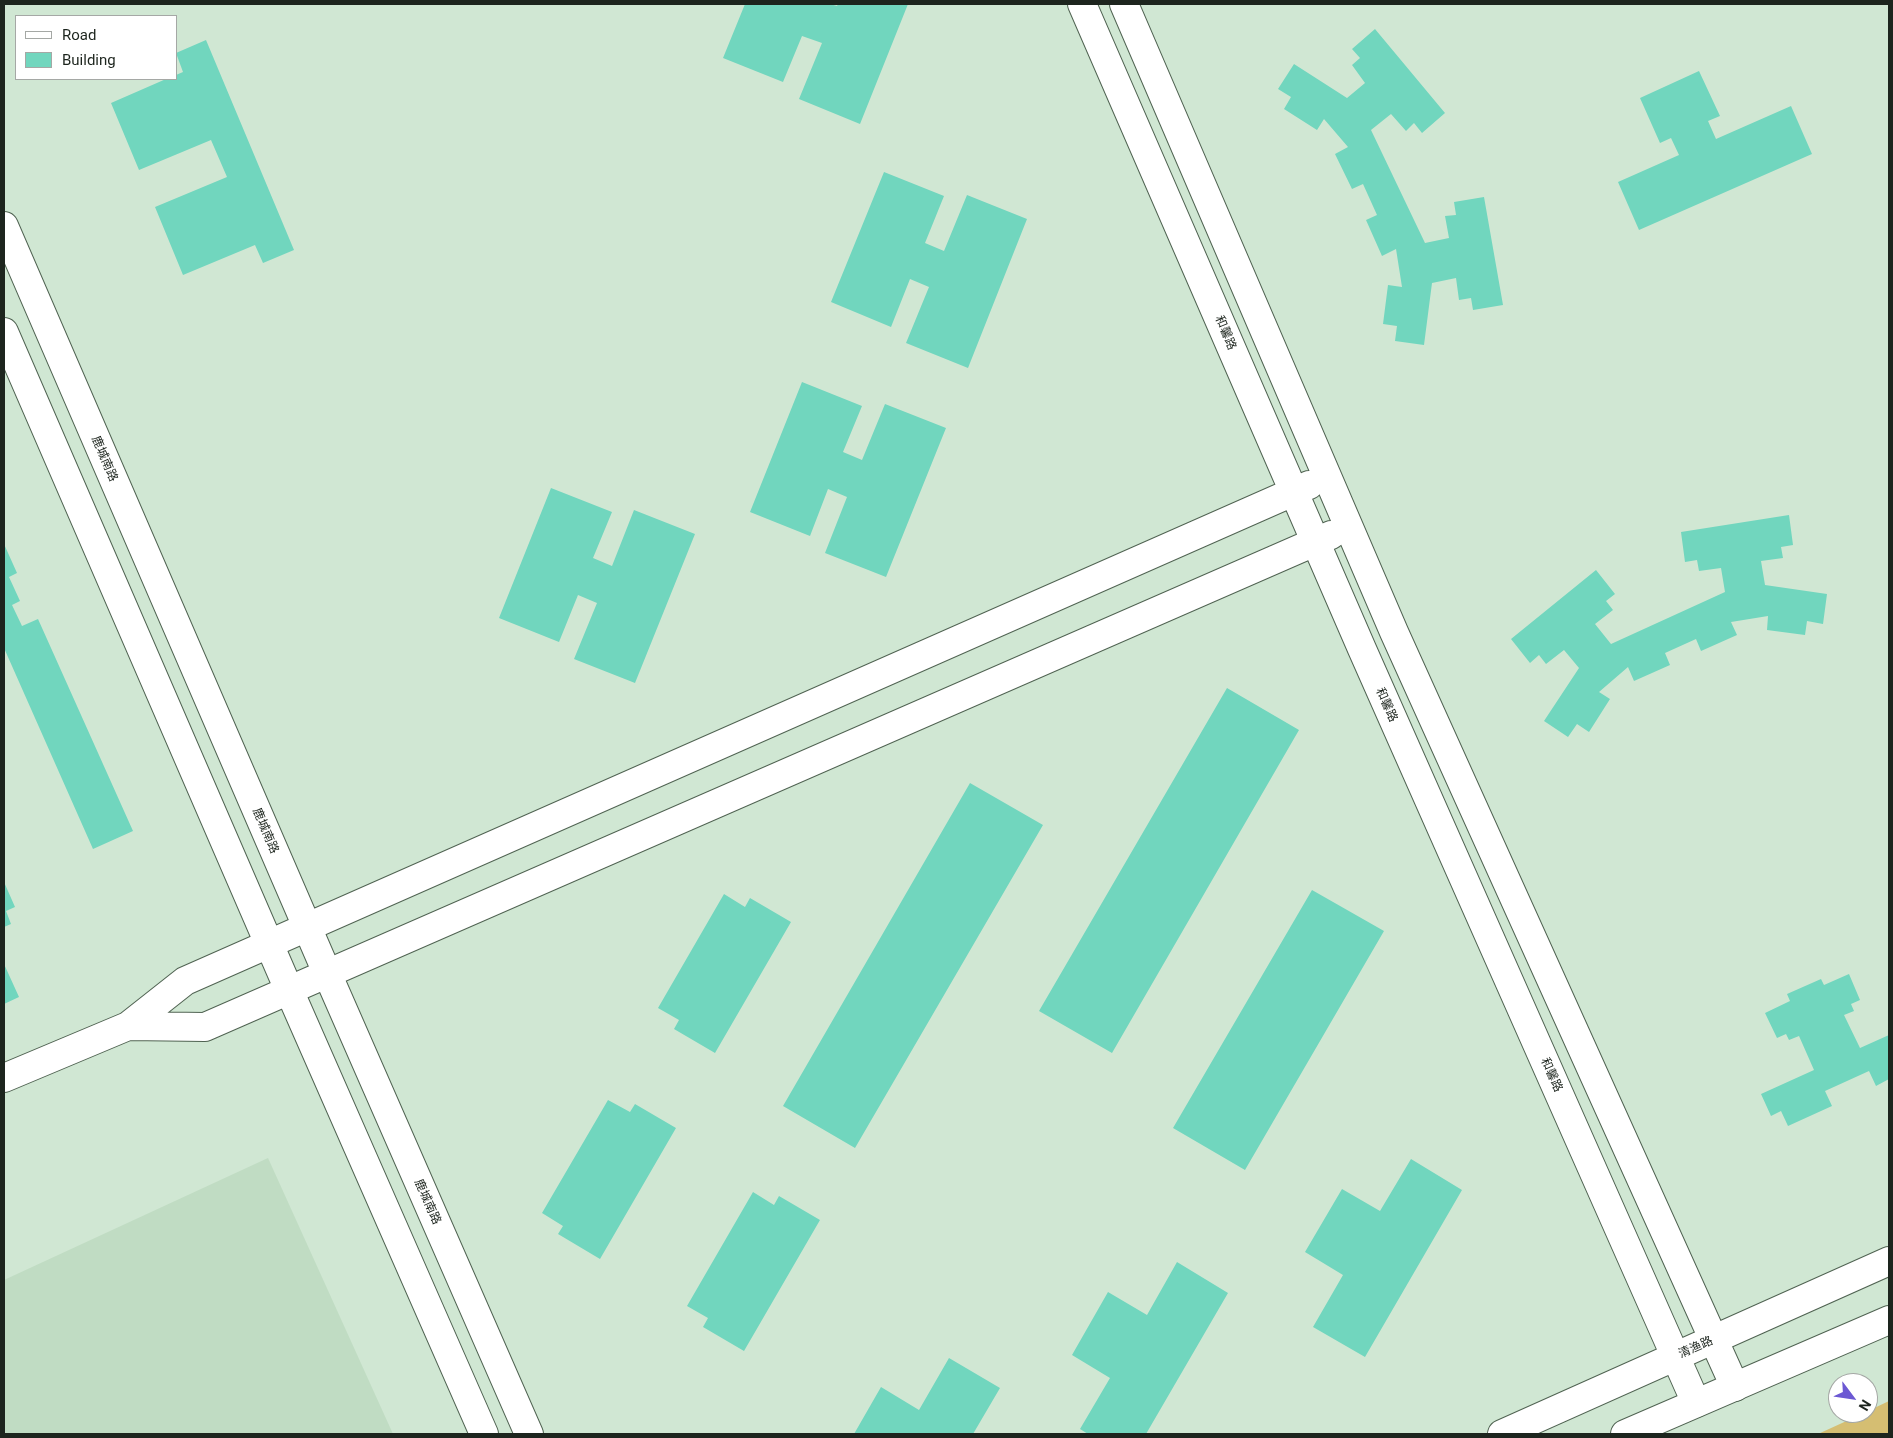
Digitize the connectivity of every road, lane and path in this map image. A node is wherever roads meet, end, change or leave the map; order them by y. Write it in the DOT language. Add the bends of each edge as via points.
graph roads {
  1 [pos="1082,4"];
  2 [pos="1124,4"];
  3 [pos="4,226"];
  4 [pos="4,332"];
  5 [pos="1327,477"];
  6 [pos="1294,492"];
  7 [pos="1349,528"];
  8 [pos="1315,542"];
  9 [pos="306,927"];
  10 [pos="269,944"];
  11 [pos="326,973"];
  12 [pos="288,990"];
  13 [pos="128,1026"];
  14 [pos="4,1078"];
  15 [pos="1889,1261"];
  16 [pos="1889,1320"];
  17 [pos="1714,1340"];
  18 [pos="1676,1357"];
  19 [pos="1735,1387"];
  20 [pos="1696,1403"];
  21 [pos="484,1434"];
  22 [pos="529,1434"];
  23 [pos="1502,1434"];
  24 [pos="1625,1434"];
  1 -- 6 [label="street, 和馨路"];
  2 -- 5 [label="street"];
  3 -- 9 [label="street, 鹿城南路"];
  4 -- 10 [label="street"];
  5 -- 6 [label="street"];
  5 -- 7 [label="street"];
  6 -- 8 [label="street, 和馨路"];
  6 -- 9 [label="street"];
  7 -- 8 [label="street"];
  7 -- 17 [label="street"];
  8 -- 11 [label="street"];
  8 -- 18 [label="street, 和馨路"];
  9 -- 10 [label="street"];
  9 -- 11 [label="street, 鹿城南路"];
  10 -- 12 [label="street"];
  10 -- 13 [label="street" via="185,981"];
  11 -- 12 [label="street"];
  11 -- 22 [label="street, 鹿城南路"];
  12 -- 13 [label="street" via="205,1027"];
  12 -- 21 [label="street"];
  13 -- 14 [label="street"];
  15 -- 17 [label="street, 清渔路"];
  16 -- 19 [label="street"];
  17 -- 18 [label="street, 清渔路"];
  17 -- 19 [label="street"];
  18 -- 20 [label="street, 和馨路"];
  18 -- 23 [label="street, 清渔路"];
  19 -- 20 [label="street"];
  20 -- 24 [label="street"];
}
